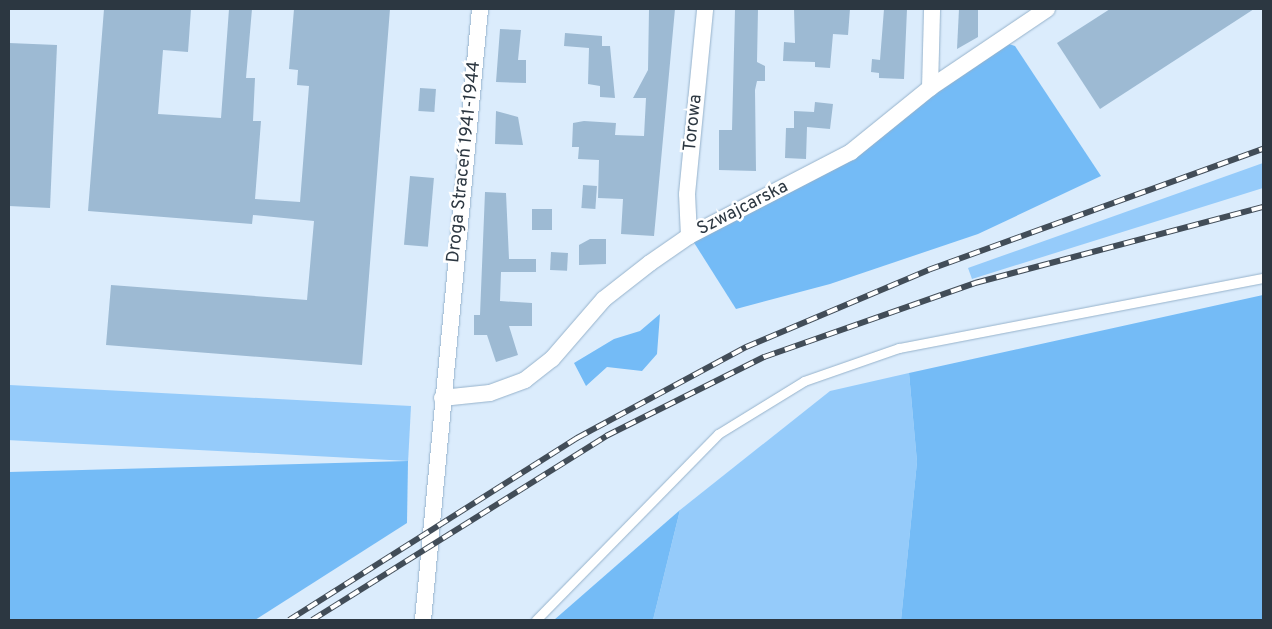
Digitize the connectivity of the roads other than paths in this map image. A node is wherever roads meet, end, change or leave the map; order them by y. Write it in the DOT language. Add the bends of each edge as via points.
graph roads {
  1 [pos="480,9"];
  2 [pos="705,9"];
  3 [pos="932,9"];
  4 [pos="1047,9"];
  5 [pos="930,88"];
  6 [pos="689,236"];
  7 [pos="1263,278"];
  8 [pos="442,398"];
  9 [pos="423,620"];
  10 [pos="536,620"];
  1 -- 8 [label="street, Droga Straceń 1941-1944"];
  2 -- 6 [label="street, Torowa" via="687,194"];
  3 -- 5 [label="street"];
  4 -- 5 [label="street, Szwajcarska"];
  5 -- 6 [label="street, Szwajcarska" via="851,152"];
  6 -- 8 [label="street, Szwajcarska" via="609,294 552,359 525,380 485,394"];
  7 -- 10 [label="lane" via="899,348 804,381 718,434"];
  8 -- 9 [label="street, Droga Straceń 1941-1944"];
}
